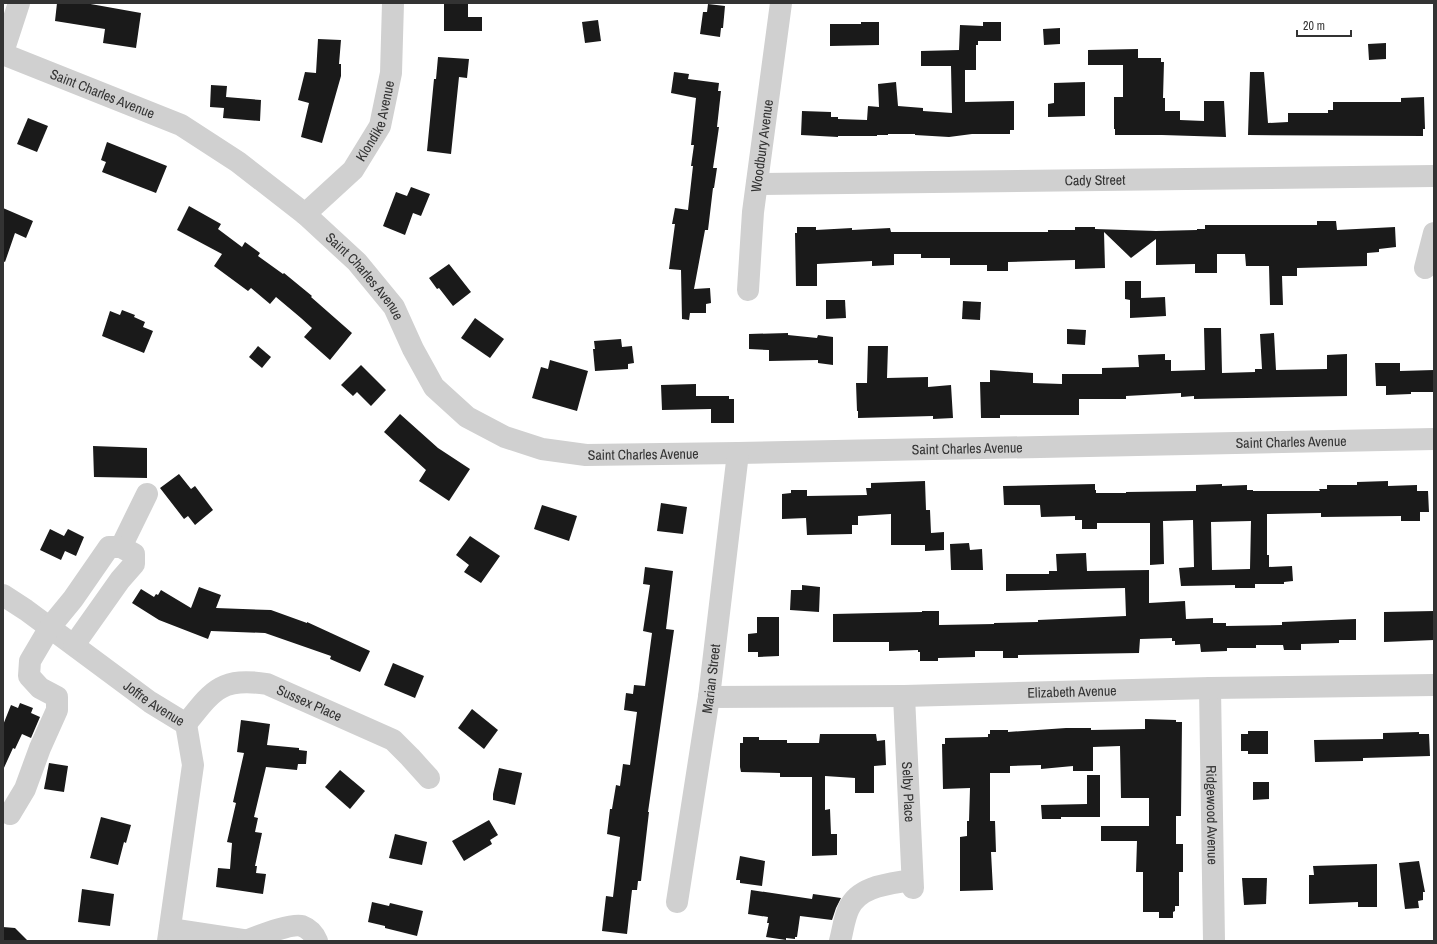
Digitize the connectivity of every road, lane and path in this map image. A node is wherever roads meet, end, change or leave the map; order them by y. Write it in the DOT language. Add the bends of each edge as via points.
graph roads {
  1 [pos="19,3"];
  2 [pos="393,3"];
  3 [pos="781,3"];
  4 [pos="7,27"];
  5 [pos="3,53"];
  6 [pos="1434,176"];
  7 [pos="757,184"];
  8 [pos="305,214"];
  9 [pos="1434,233"];
  10 [pos="1425,268"];
  11 [pos="748,290"];
  12 [pos="1434,439"];
  13 [pos="738,453"];
  14 [pos="147,494"];
  15 [pos="121,547"];
  16 [pos="3,595"];
  17 [pos="50,627"];
  18 [pos="74,645"];
  19 [pos="1434,686"];
  20 [pos="1210,688"];
  21 [pos="904,696"];
  22 [pos="709,697"];
  23 [pos="186,724"];
  24 [pos="429,778"];
  25 [pos="10,814"];
  26 [pos="677,902"];
  27 [pos="169,935"];
  28 [pos="248,941"];
  29 [pos="317,941"];
  30 [pos="840,941"];
  31 [pos="1214,941"];
  1 -- 4 [label="street"];
  2 -- 8 [label="street, Klondike Avenue" via="391,73 380,126 353,170"];
  3 -- 7 [label="street, Woodbury Avenue"];
  4 -- 5 [label="street"];
  5 -- 8 [label="street, Saint Charles Avenue" via="181,125 238,162"];
  6 -- 7 [label="street, Cady Street"];
  7 -- 11 [label="street, Woodbury Avenue"];
  8 -- 13 [label="street, Saint Charles Avenue" via="357,262 394,307 413,350 434,387 467,417 520,442 542,449 586,455"];
  9 -- 10 [label="street"];
  12 -- 13 [label="street, Saint Charles Avenue"];
  13 -- 22 [label="street, Marian Street"];
  14 -- 15 [label="street"];
  15 -- 17 [label="street" via="108,547"];
  15 -- 18 [label="street" via="134,554 134,564"];
  16 -- 17 [label="street, Joffre Avenue"];
  17 -- 18 [label="street, Joffre Avenue"];
  17 -- 25 [label="street" via="30,661 29,676 40,688 57,697 57,710 25,789"];
  18 -- 23 [label="street, Joffre Avenue" via="150,702"];
  19 -- 20 [label="street, Elizabeth Avenue"];
  20 -- 21 [label="street, Elizabeth Avenue"];
  20 -- 31 [label="street, Ridgewood Avenue"];
  21 -- 22 [label="street, Elizabeth Avenue"];
  21 -- 30 [label="street, Selby Place" via="912,884 884,885 856,897 849,908"];
  22 -- 26 [label="street, Marian Street"];
  23 -- 24 [label="street, Sussex Place" via="217,690 232,683 267,684 393,740"];
  23 -- 27 [label="street, Joffre Avenue" via="193,765"];
  27 -- 28 [label="street"];
  28 -- 29 [label="street" via="301,926 312,931"];
}
